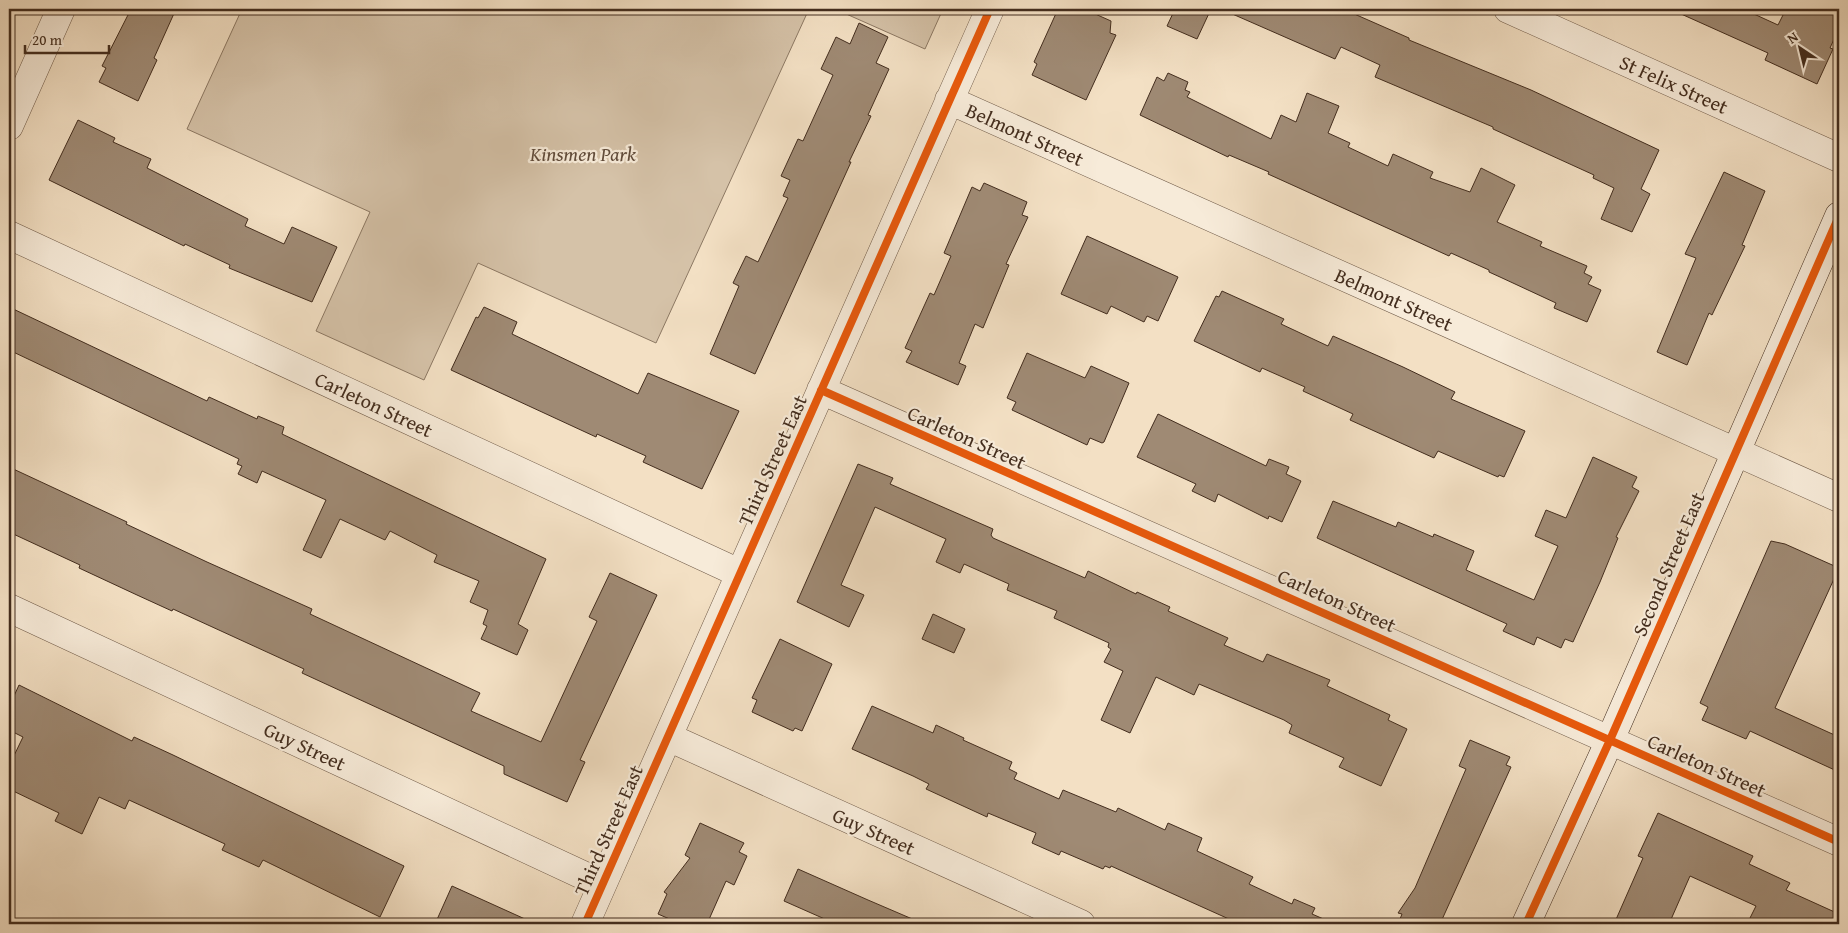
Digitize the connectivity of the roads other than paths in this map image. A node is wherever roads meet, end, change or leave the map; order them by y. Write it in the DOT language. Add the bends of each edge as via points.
graph roads {
  1 [pos="61,9"];
  2 [pos="990,9"];
  3 [pos="1508,9"];
  4 [pos="949,100"];
  5 [pos="9,126"];
  6 [pos="1839,158"];
  7 [pos="1839,216"];
  8 [pos="9,235"];
  9 [pos="821,390"];
  10 [pos="1735,451"];
  11 [pos="1839,498"];
  12 [pos="739,573"];
  13 [pos="9,608"];
  14 [pos="668,737"];
  15 [pos="1610,740"];
  16 [pos="1839,842"];
  17 [pos="602,884"];
  18 [pos="585,924"];
  19 [pos="1081,924"];
  20 [pos="1526,924"];
  1 -- 5 [label="street"];
  2 -- 4 [label="street, Third Street East"];
  3 -- 6 [label="street, St Felix Street"];
  4 -- 9 [label="street, Third Street East"];
  4 -- 10 [label="street, Belmont Street"];
  7 -- 10 [label="street, Second Street East"];
  8 -- 12 [label="street, Carleton Street"];
  9 -- 12 [label="street, Third Street East"];
  9 -- 15 [label="street, Carleton Street"];
  10 -- 11 [label="street, Belmont Street"];
  10 -- 15 [label="street, Second Street East"];
  12 -- 14 [label="street, Third Street East"];
  13 -- 17 [label="street, Guy Street"];
  14 -- 17 [label="street, Third Street East"];
  14 -- 19 [label="street, Guy Street"];
  15 -- 16 [label="street, Carleton Street"];
  15 -- 20 [label="street, Second Street East"];
  17 -- 18 [label="street, Third Street East"];
}
